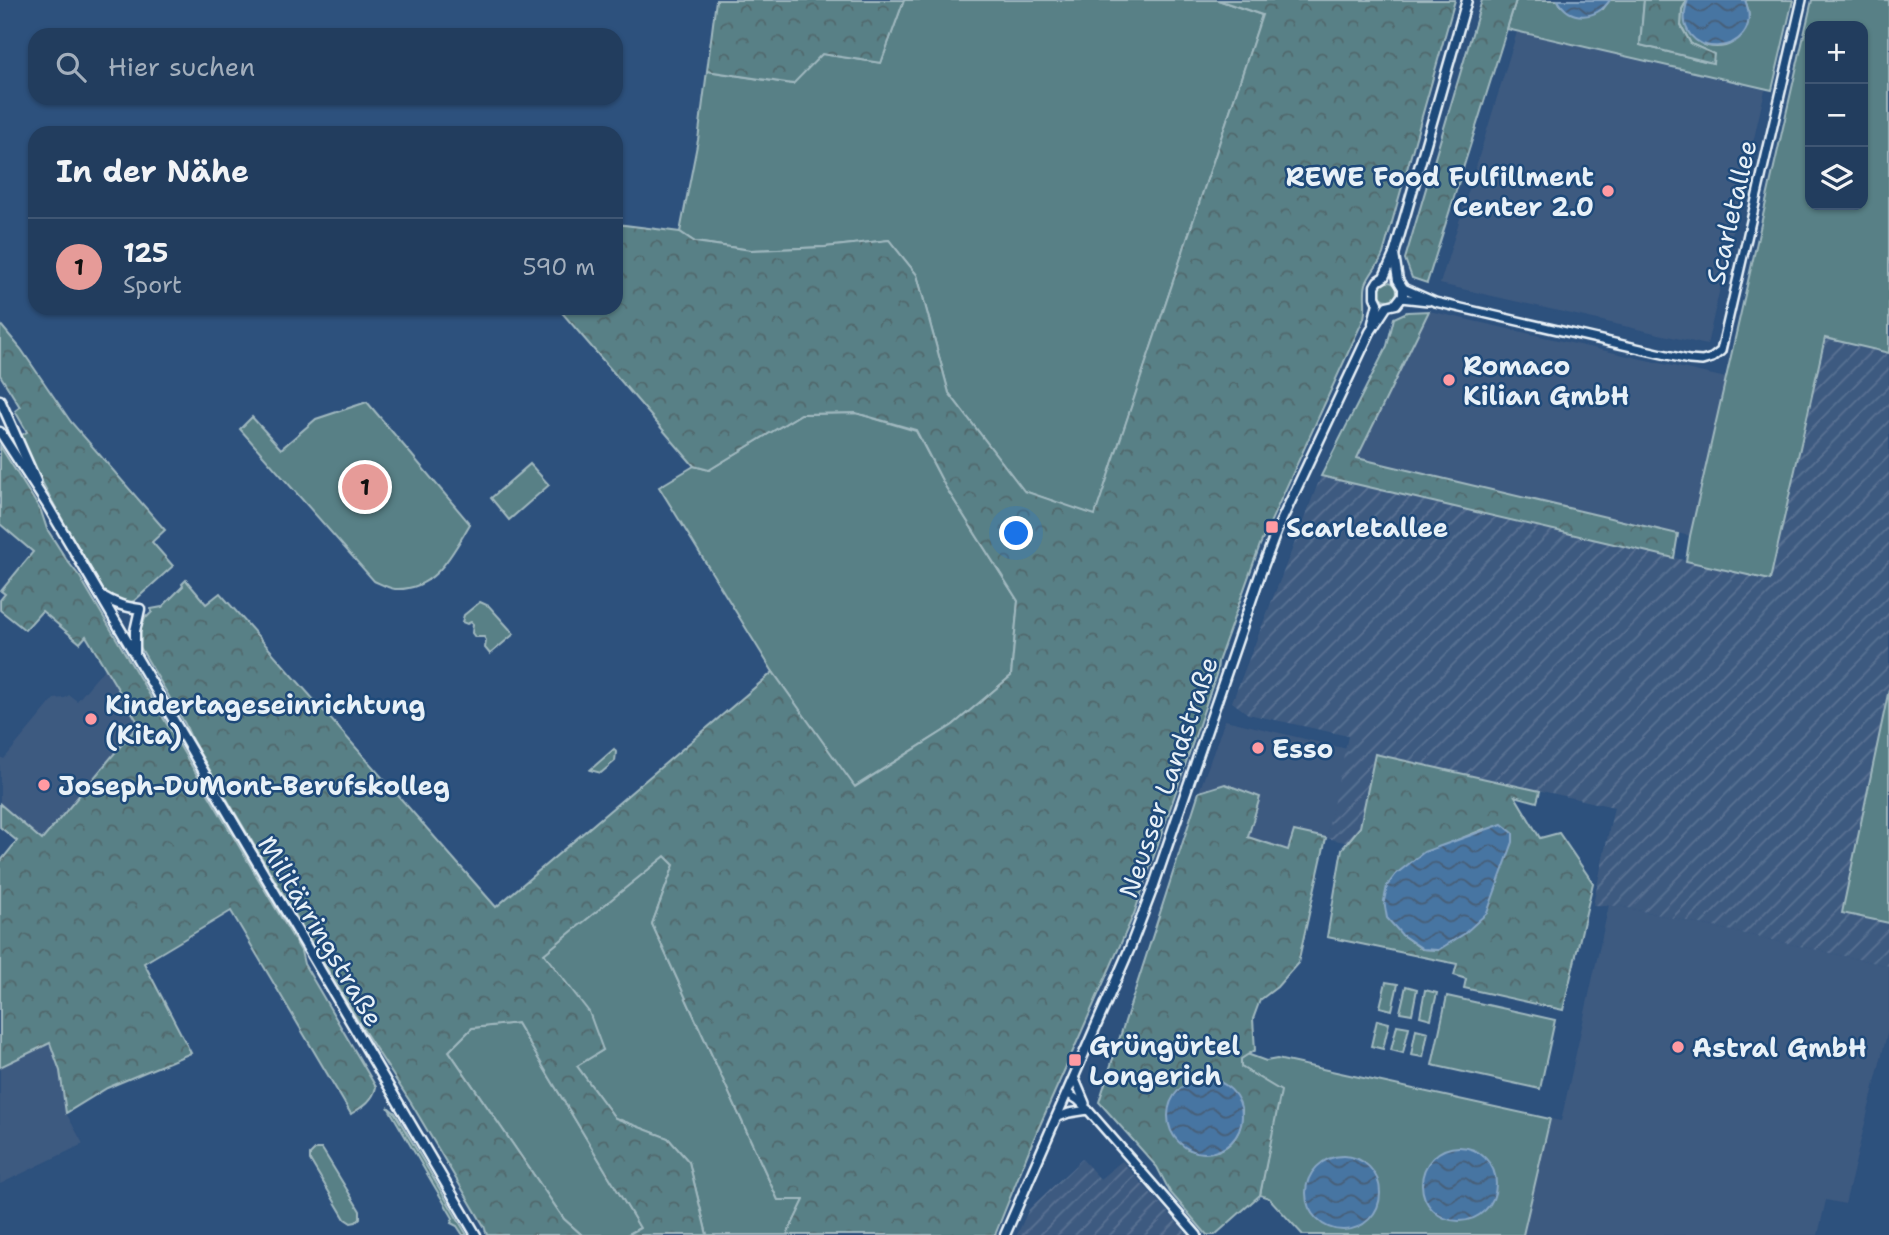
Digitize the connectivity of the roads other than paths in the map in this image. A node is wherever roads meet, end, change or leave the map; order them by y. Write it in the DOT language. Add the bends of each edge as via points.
graph roads {
  1 [pos="1467,0"];
  2 [pos="1802,0"];
  3 [pos="1394,255"];
  4 [pos="1384,277"];
  5 [pos="1400,284"];
  6 [pos="1401,298"];
  7 [pos="1435,302"];
  8 [pos="1378,303"];
  9 [pos="1387,306"];
  10 [pos="1370,332"];
  11 [pos="0,400"];
  12 [pos="10,421"];
  13 [pos="0,429"];
  14 [pos="46,503"];
  15 [pos="99,594"];
  16 [pos="135,656"];
  17 [pos="1074,1077"];
  18 [pos="1067,1093"];
  19 [pos="1088,1110"];
  20 [pos="1056,1118"];
  21 [pos="476,1235"];
  22 [pos="1005,1235"];
  23 [pos="1197,1235"];
  1 -- 3 [label="main road, Neusser Landstraße"];
  2 -- 7 [label="street, Scarletallee" via="1721,351 1702,361 1689,360"];
  3 -- 4 [label="main road, Neusser Landstraße"];
  3 -- 5 [label="main road, Neusser Landstraße"];
  4 -- 5 [label="main road"];
  4 -- 8 [label="main road, Neusser Landstraße" via="1375,286"];
  5 -- 6 [label="main road, Neusser Landstraße"];
  5 -- 7 [label="street, Scarletallee"];
  6 -- 7 [label="street, Scarletallee"];
  6 -- 9 [label="main road, Neusser Landstraße"];
  8 -- 9 [label="main road"];
  8 -- 10 [label="main road, Neusser Landstraße"];
  9 -- 10 [label="main road, Neusser Landstraße"];
  10 -- 17 [label="main road, Neusser Landstraße" via="1273,540 1154,885"];
  11 -- 12 [label="main road, Militärringstraße"];
  12 -- 13 [label="main road"];
  12 -- 14 [label="main road, Militärringstraße"];
  13 -- 14 [label="main road, Militärringstraße"];
  14 -- 15 [label="main road, Militärringstraße"];
  15 -- 16 [label="main road, Militärringstraße"];
  15 -- 16 [label="main road" via="114,603 140,608"];
  16 -- 21 [label="main road, Militärringstraße"];
  17 -- 18 [label="main road, Neusser Landstraße"];
  17 -- 19 [label="street"];
  18 -- 19 [label="street"];
  18 -- 20 [label="main road, Neusser Landstraße"];
  19 -- 20 [label="street"];
  19 -- 23 [label="street"];
  20 -- 22 [label="main road, Neusser Landstraße"];
}
